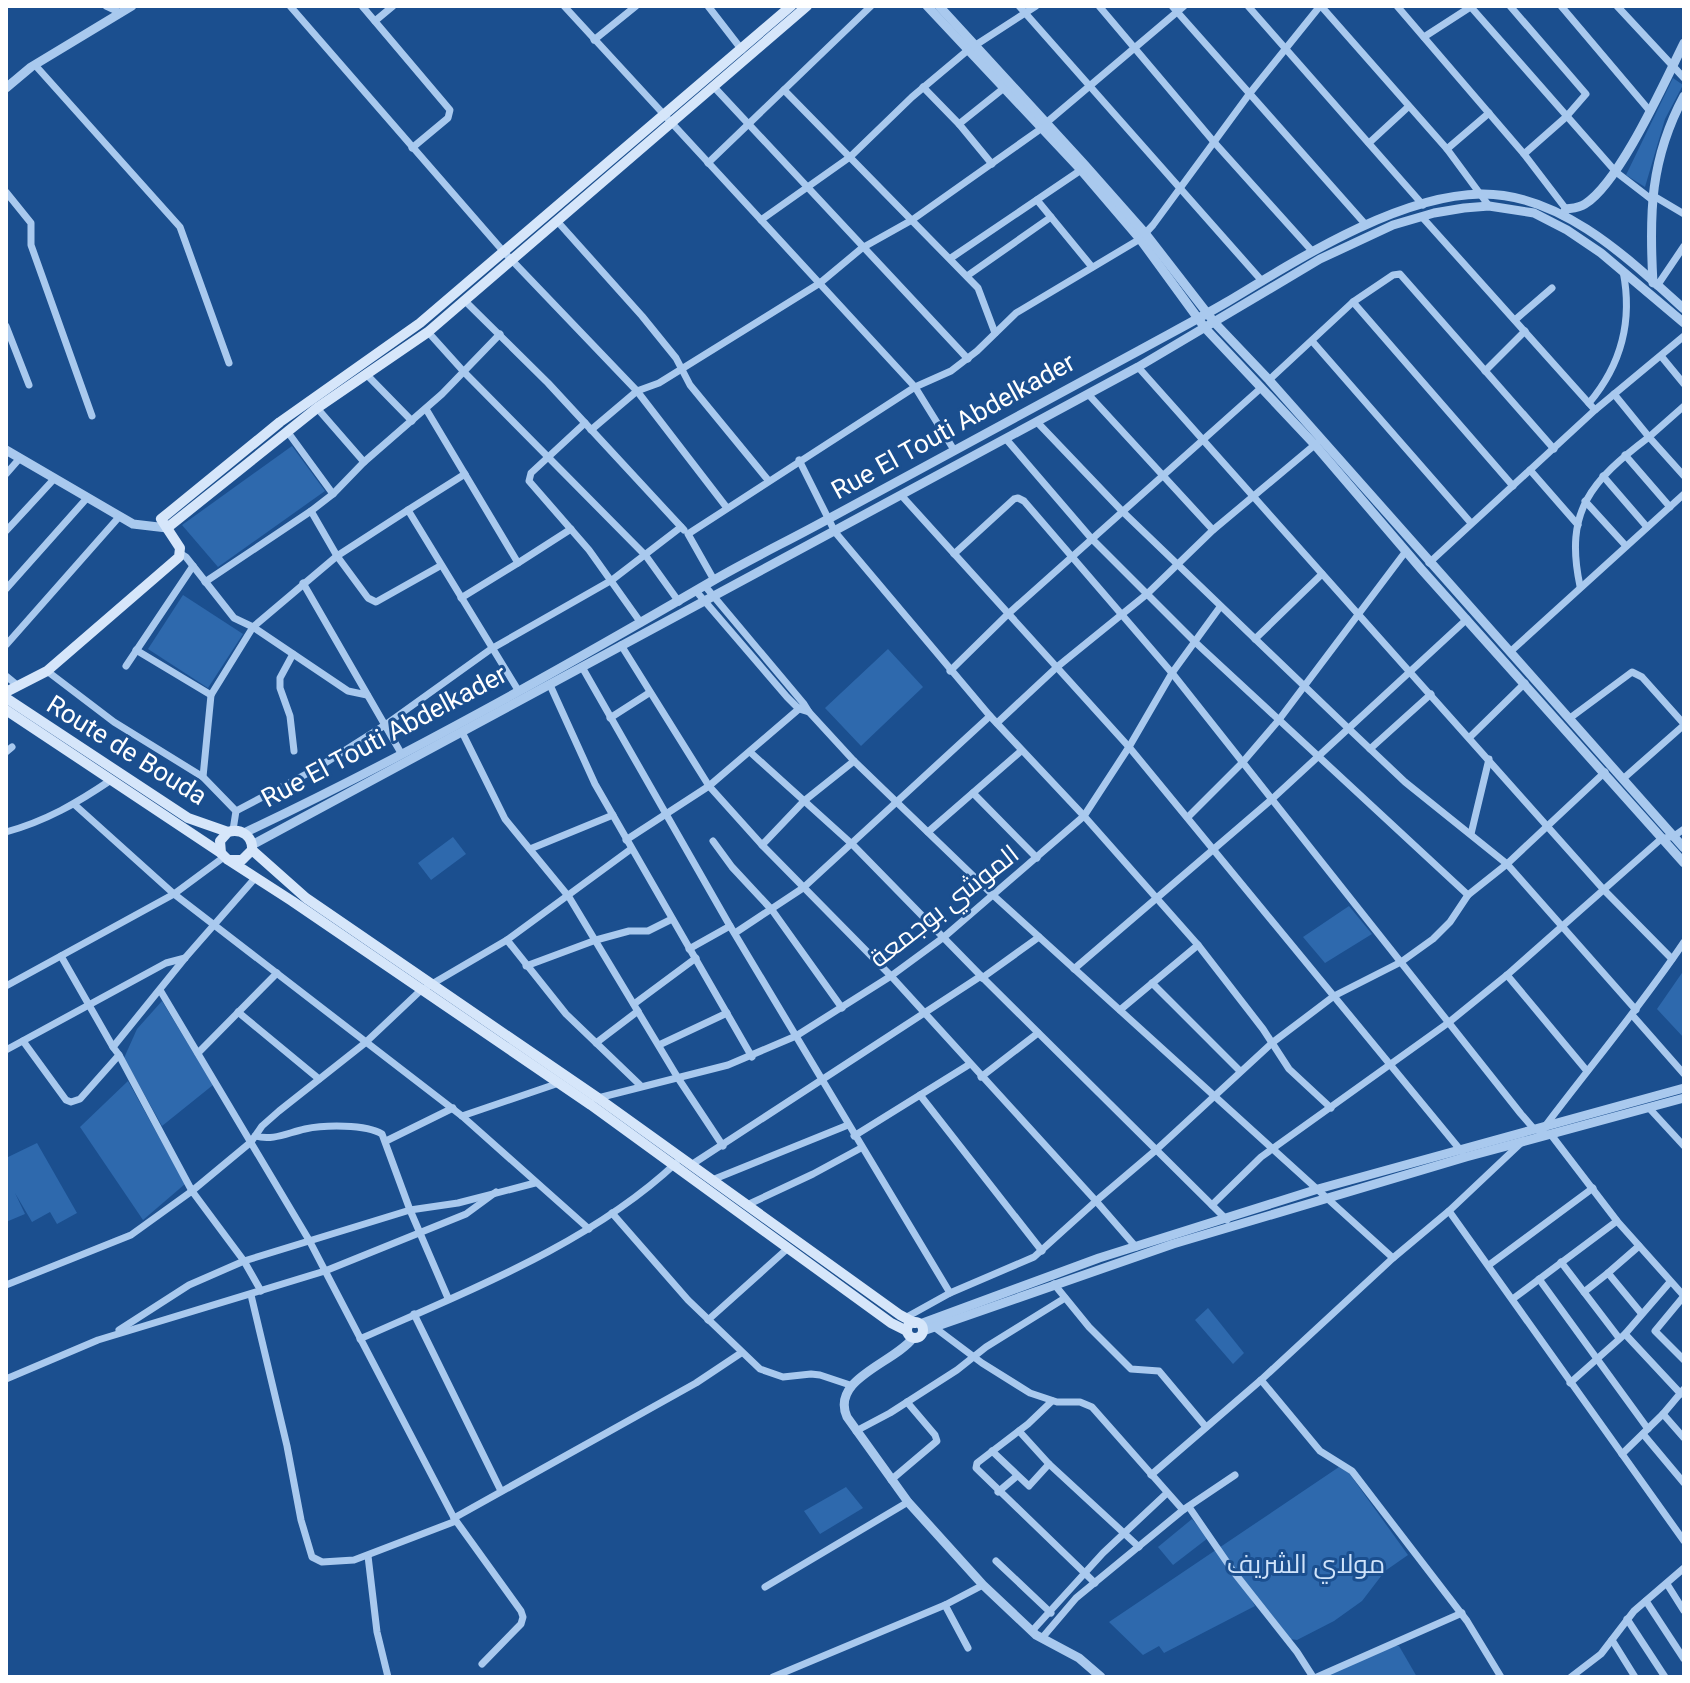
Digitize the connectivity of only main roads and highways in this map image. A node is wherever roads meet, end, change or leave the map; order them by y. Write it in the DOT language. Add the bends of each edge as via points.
graph roads {
  1 [pos="791,6"];
  2 [pos="807,6"];
  3 [pos="667,119"];
  4 [pos="164,523"];
  5 [pos="6,695"];
  6 [pos="6,710"];
  7 [pos="235,832"];
  8 [pos="252,848"];
  9 [pos="224,857"];
  10 [pos="594,1102"];
  11 [pos="678,1161"];
  1 -- 3 [label="main road"];
  2 -- 3 [label="main road" via="714,87"];
  3 -- 4 [label="main road" via="420,323 280,422"];
  3 -- 4 [label="main road" via="428,332"];
  4 -- 5 [label="main road" via="181,554 47,671"];
  5 -- 7 [label="main road, Route de Bouda" via="188,818"];
  6 -- 9 [label="main road, Route de Bouda"];
  7 -- 8 [label="main road"];
  7 -- 9 [label="main road" via="220,841"];
  8 -- 9 [label="main road" via="242,860"];
  8 -- 10 [label="main road" via="298,892"];
  9 -- 10 [label="main road, Route de Bouda" via="556,1084"];
  10 -- 11 [label="main road"];
  11 -- 11 [label="main road" via="691,1165 914,1327 894,1325 787,1249"];
}
